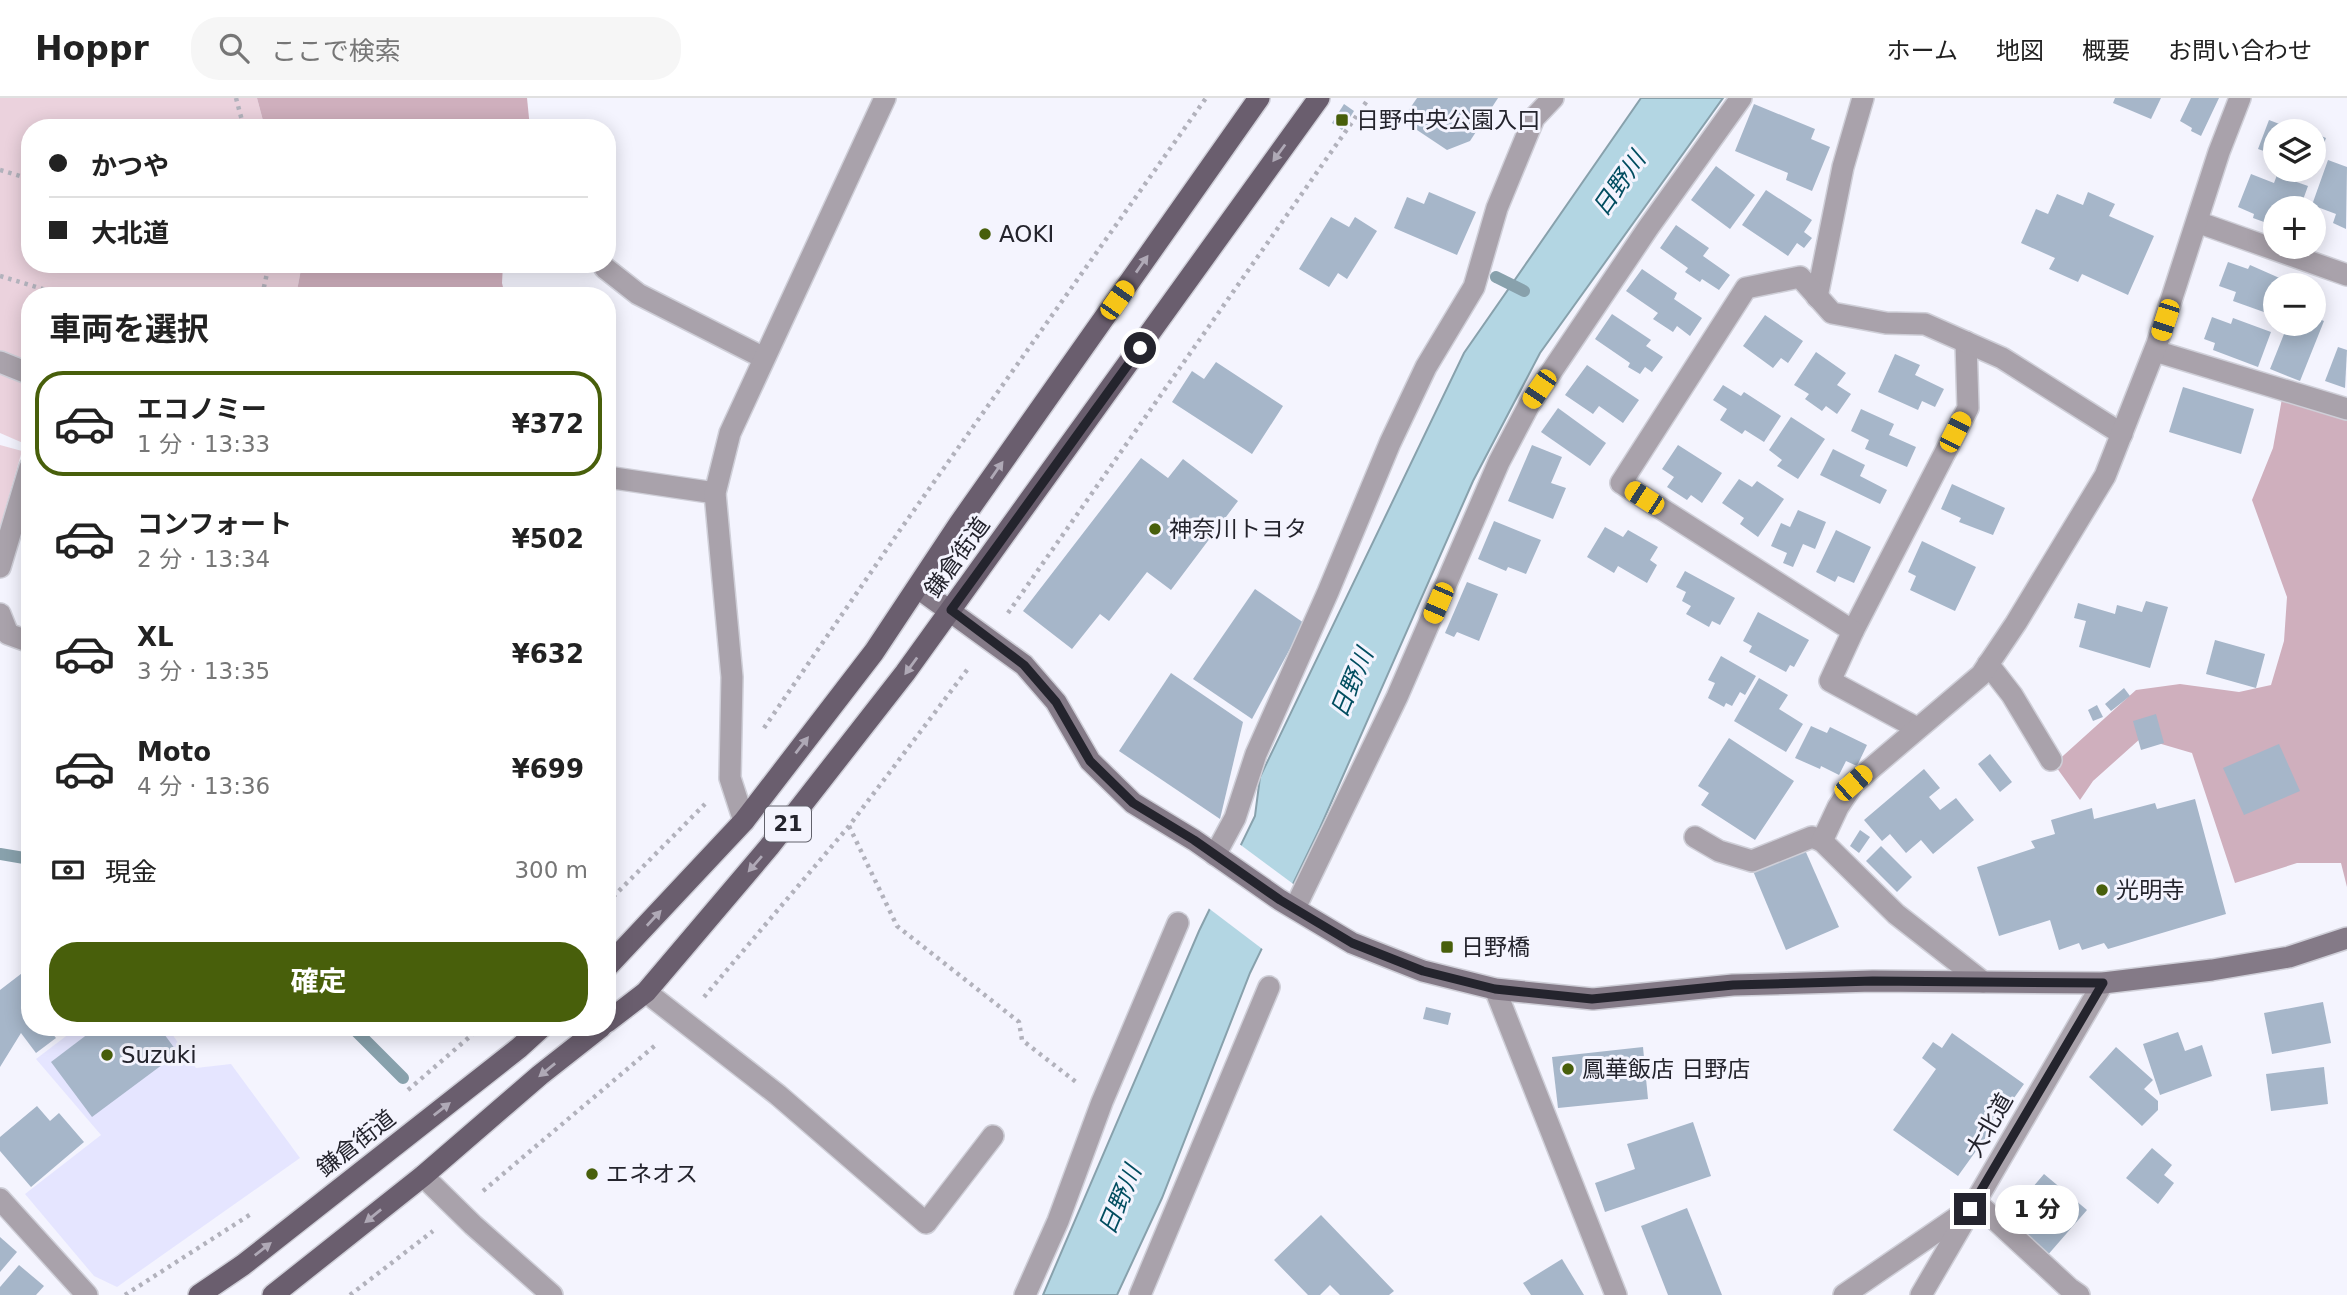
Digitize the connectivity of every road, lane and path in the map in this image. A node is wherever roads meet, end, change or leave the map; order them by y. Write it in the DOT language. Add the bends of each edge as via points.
graph roads {
  1 [pos="236,98"];
  2 [pos="886,98"];
  3 [pos="1206,98"];
  4 [pos="1259,98"];
  5 [pos="1319,98"];
  6 [pos="1553,98"];
  7 [pos="1741,98"];
  8 [pos="1863,98"];
  9 [pos="2240,98"];
  10 [pos="242,119"];
  11 [pos="0,170"];
  12 [pos="21,176"];
  13 [pos="2197,222"];
  14 [pos="611,273"];
  15 [pos="2347,275"];
  16 [pos="0,276"];
  17 [pos="36,287"];
  18 [pos="1817,297"];
  19 [pos="1966,342"];
  20 [pos="2155,351"];
  21 [pos="764,358"];
  22 [pos="0,362"];
  23 [pos="21,370"];
  24 [pos="2347,409"];
  25 [pos="2122,434"];
  26 [pos="616,478"];
  27 [pos="715,493"];
  28 [pos="21,497"];
  29 [pos="0,567"];
  30 [pos="918,588"];
  31 [pos="951,610"];
  32 [pos="0,614"];
  33 [pos="1853,631"];
  34 [pos="21,639"];
  35 [pos="1987,664"];
  36 [pos="1917,728"];
  37 [pos="760,734"];
  38 [pos="2051,760"];
  39 [pos="730,778"];
  40 [pos="744,821"];
  41 [pos="849,826"];
  42 [pos="1695,837"];
  43 [pos="1822,841"];
  44 [pos="1221,859"];
  45 [pos="616,894"];
  46 [pos="1288,904"];
  47 [pos="1178,923"];
  48 [pos="2347,937"];
  49 [pos="616,957"];
  50 [pos="1983,982"];
  51 [pos="2103,983"];
  52 [pos="1269,987"];
  53 [pos="1495,989"];
  54 [pos="646,992"];
  55 [pos="616,1015"];
  56 [pos="471,1036"];
  57 [pos="531,1036"];
  58 [pos="590,1036"];
  59 [pos="398,1099"];
  60 [pos="1101,1102"];
  61 [pos="993,1136"];
  62 [pos="423,1176"];
  63 [pos="0,1199"];
  64 [pos="1972,1205"];
  65 [pos="252,1213"];
  66 [pos="207,1293"];
  67 [pos="87,1295"];
  68 [pos="125,1295"];
  69 [pos="273,1295"];
  70 [pos="552,1295"];
  71 [pos="1025,1295"];
  72 [pos="1140,1295"];
  73 [pos="1616,1295"];
  74 [pos="1844,1295"];
  75 [pos="1921,1295"];
  76 [pos="2079,1295"];
  1 -- 10 [label="path"];
  2 -- 21 [label="street"];
  3 -- 37 [label="path"];
  30 -- 4 [label="main road, 鎌倉街道 / 21, one-way"];
  5 -- 31 [label="main road, 鎌倉街道 / 21, one-way"];
  6 -- 44 [label="street" via="1534,118 1497,208 1474,288 1426,368 1390,443 1256,754"];
  7 -- 46 [label="street" via="1529,405 1499,462 1397,697"];
  8 -- 18 [label="street" via="1843,167"];
  9 -- 13 [label="street"];
  11 -- 12 [label="path"];
  13 -- 15 [label="street"];
  13 -- 20 [label="street"];
  14 -- 21 [label="street" via="638,294"];
  16 -- 17 [label="path"];
  18 -- 19 [label="street" via="1832,313 1885,324 1925,324"];
  18 -- 33 [label="street" via="1800,278 1745,288 1621,483"];
  19 -- 25 [label="street" via="2002,358"];
  19 -- 33 [label="street" via="1968,408"];
  20 -- 24 [label="street"];
  20 -- 25 [label="street"];
  21 -- 27 [label="street" via="730,433"];
  22 -- 23 [label="street"];
  25 -- 35 [label="street" via="2105,476"];
  26 -- 27 [label="street"];
  27 -- 39 [label="street" via="732,677"];
  28 -- 29 [label="street"];
  30 -- 31 [label="street"];
  40 -- 30 [label="main road, 鎌倉街道 / 21, one-way"];
  31 -- 44 [label="street" via="1024,665 1056,702 1090,761 1133,803"];
  31 -- 54 [label="main road, 鎌倉街道 / 21, one-way" via="769,847"];
  32 -- 34 [label="street" via="8,634"];
  33 -- 36 [label="street" via="1830,681"];
  35 -- 36 [label="street"];
  35 -- 38 [label="street" via="2012,695"];
  36 -- 43 [label="street" via="1853,783"];
  39 -- 40 [label="street"];
  39 -- 45 [label="path"];
  49 -- 40 [label="main road, 鎌倉街道 / 21, one-way"];
  41 -- 60 [label="path" via="897,926 1019,1022 1022,1040"];
  42 -- 43 [label="street" via="1718,851 1752,861 1812,837"];
  43 -- 50 [label="street" via="1896,914"];
  44 -- 46 [label="street"];
  46 -- 53 [label="street" via="1364,948 1423,971"];
  47 -- 60 [label="street"];
  48 -- 51 [label="street" via="2289,957"];
  50 -- 51 [label="street"];
  50 -- 53 [label="street" via="1733,985 1592,999"];
  51 -- 64 [label="street, 大北道"];
  52 -- 72 [label="street"];
  53 -- 73 [label="street"];
  54 -- 55 [label="main road, 鎌倉街道 / 21"];
  54 -- 61 [label="street" via="778,1095 926,1223"];
  56 -- 59 [label="path"];
  66 -- 57 [label="main road, 鎌倉街道, one-way"];
  58 -- 62 [label="main road, one-way"];
  60 -- 71 [label="street" via="1058,1221"];
  62 -- 69 [label="main road, one-way"];
  62 -- 70 [label="street"];
  63 -- 67 [label="street"];
  64 -- 74 [label="street"];
  64 -- 75 [label="street, 大北道"];
  64 -- 76 [label="street"];
  65 -- 68 [label="path"];
}
